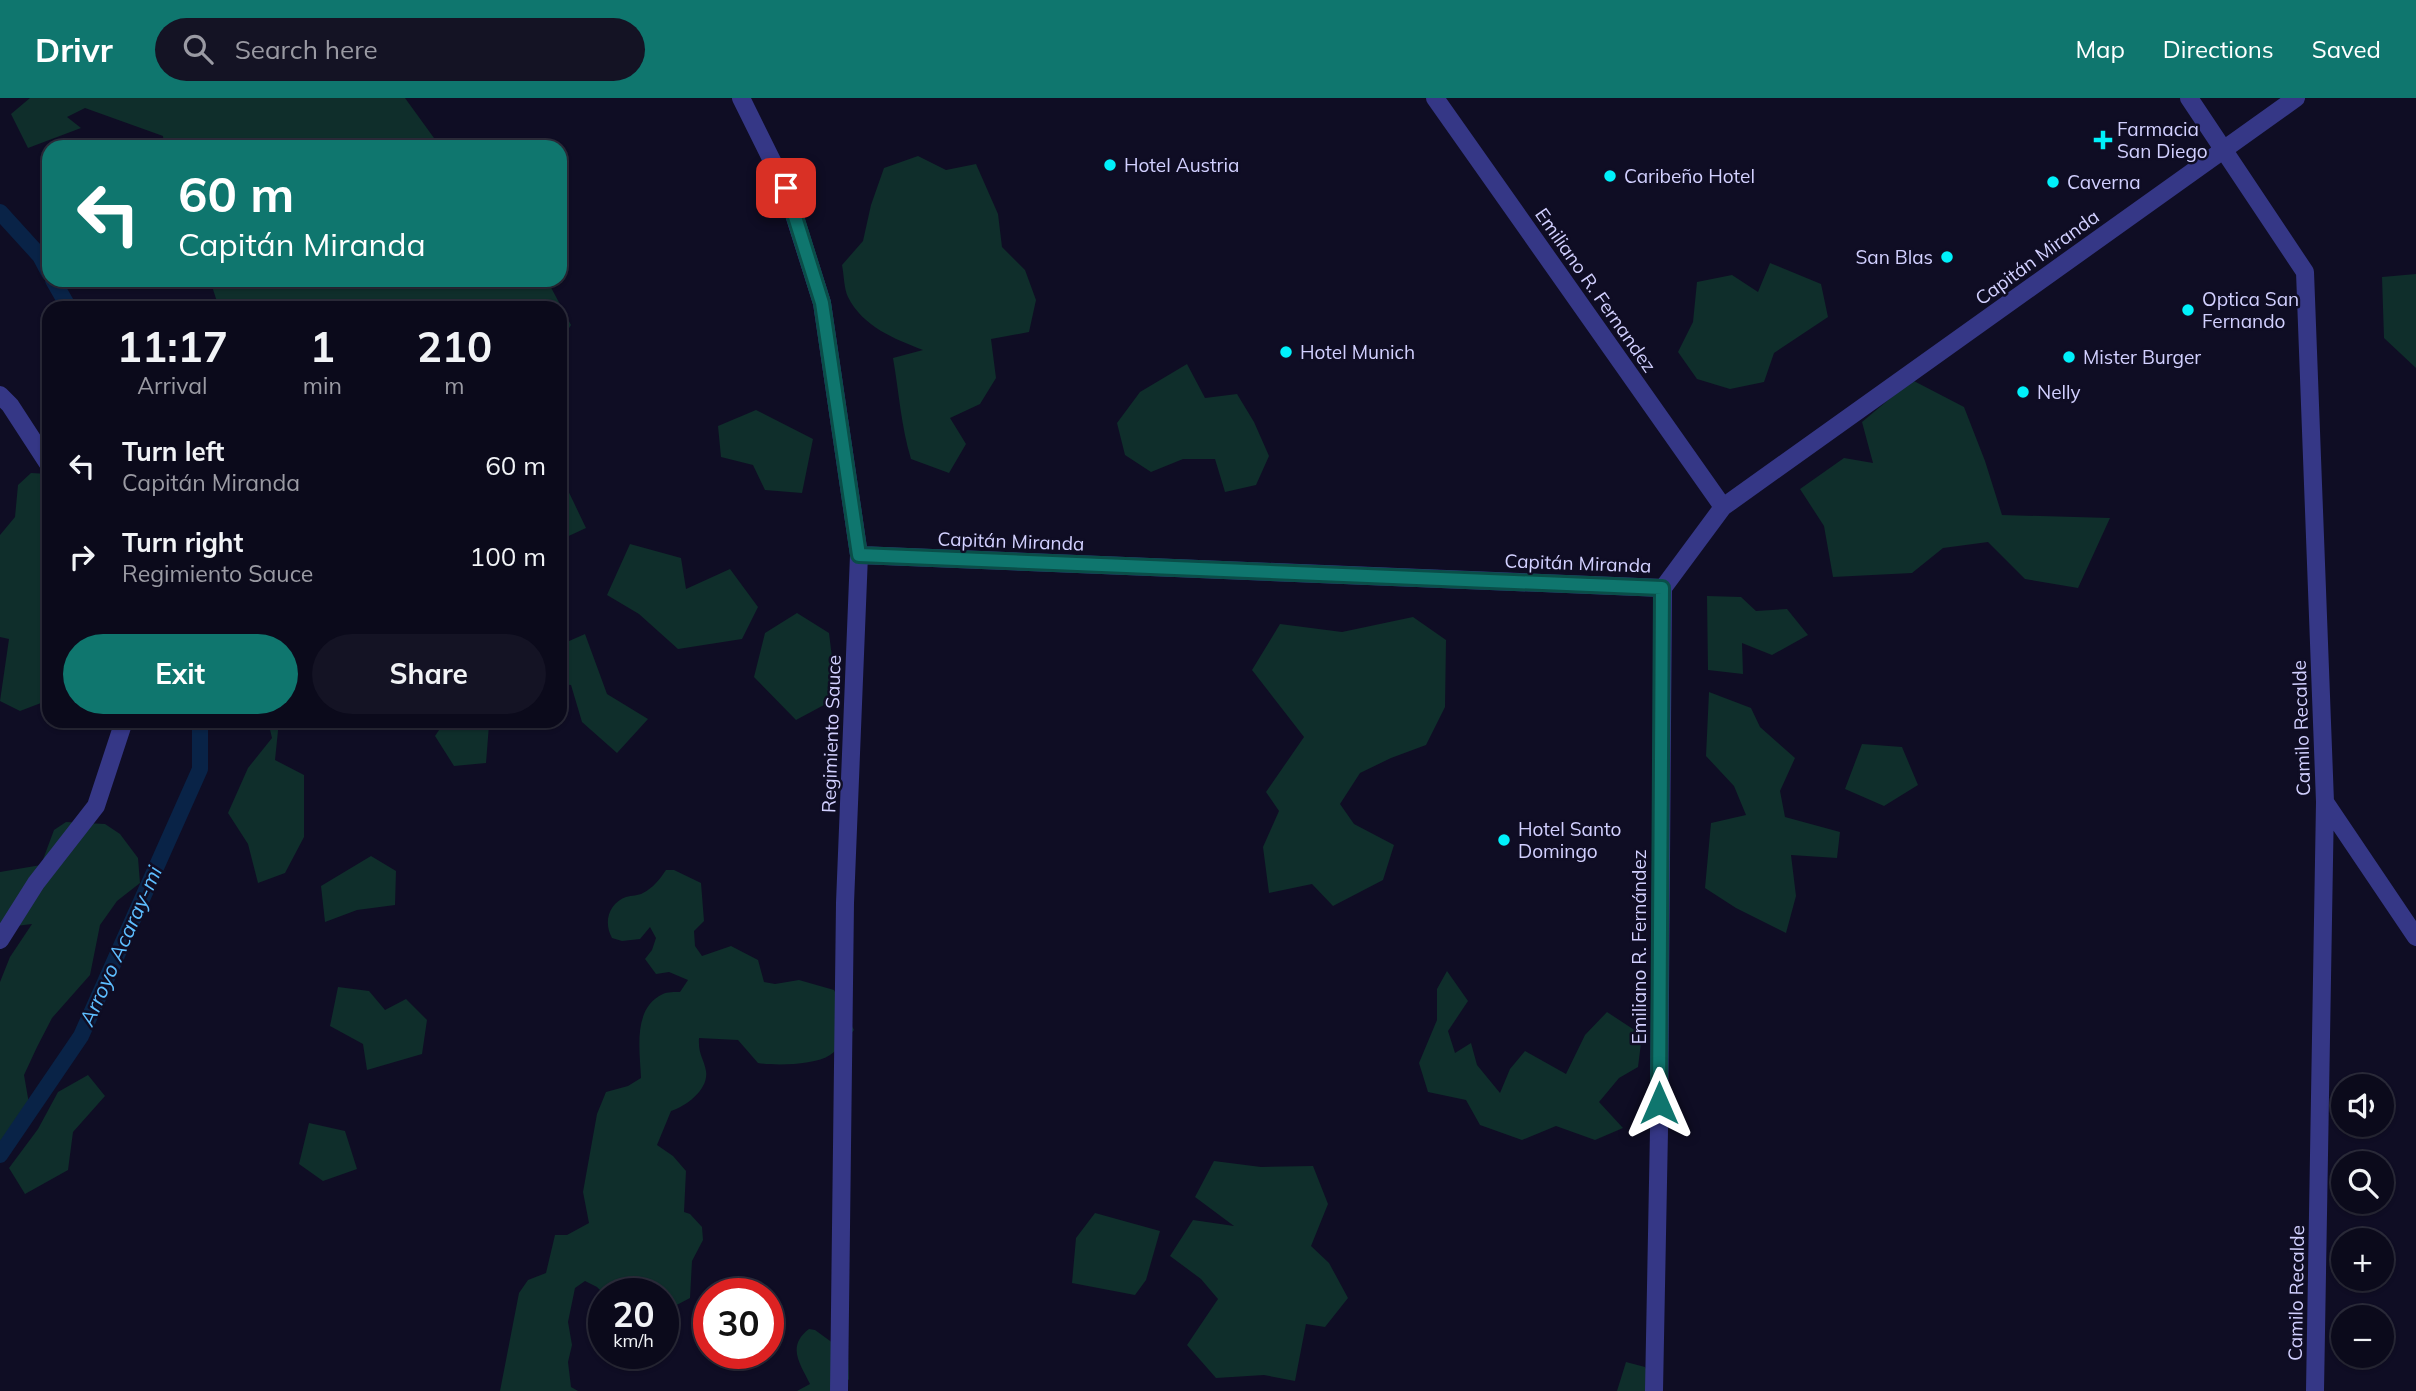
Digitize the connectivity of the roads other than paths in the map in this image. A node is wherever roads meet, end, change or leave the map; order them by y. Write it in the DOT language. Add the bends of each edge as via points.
graph roads {
  1 [pos="741,98"];
  2 [pos="1435,98"];
  3 [pos="2189,98"];
  4 [pos="2296,98"];
  5 [pos="2224,149"];
  6 [pos="0,395"];
  7 [pos="42,454"];
  8 [pos="1723,507"];
  9 [pos="859,555"];
  10 [pos="1662,588"];
  11 [pos="122,728"];
  12 [pos="2325,802"];
  13 [pos="2416,937"];
  14 [pos="0,940"];
  15 [pos="839,1391"];
  16 [pos="1654,1391"];
  17 [pos="2315,1391"];
  1 -- 9 [label="street, Regimiento Sauce" via="786,188 822,303"];
  2 -- 8 [label="street, Emiliano R. Fernandez"];
  3 -- 5 [label="street, Camilo Recalde"];
  4 -- 5 [label="street, Capitán Miranda"];
  5 -- 8 [label="street, Capitán Miranda"];
  5 -- 12 [label="street, Camilo Recalde" via="2305,272"];
  6 -- 7 [label="street"];
  8 -- 10 [label="street, Capitán Miranda"];
  9 -- 10 [label="street, Capitán Miranda"];
  9 -- 15 [label="street, Regimiento Sauce" via="845,903"];
  10 -- 16 [label="street, Emiliano R. Fernández"];
  11 -- 14 [label="street" via="96,806 36,883"];
  12 -- 13 [label="street"];
  12 -- 17 [label="street, Camilo Recalde"];
}
